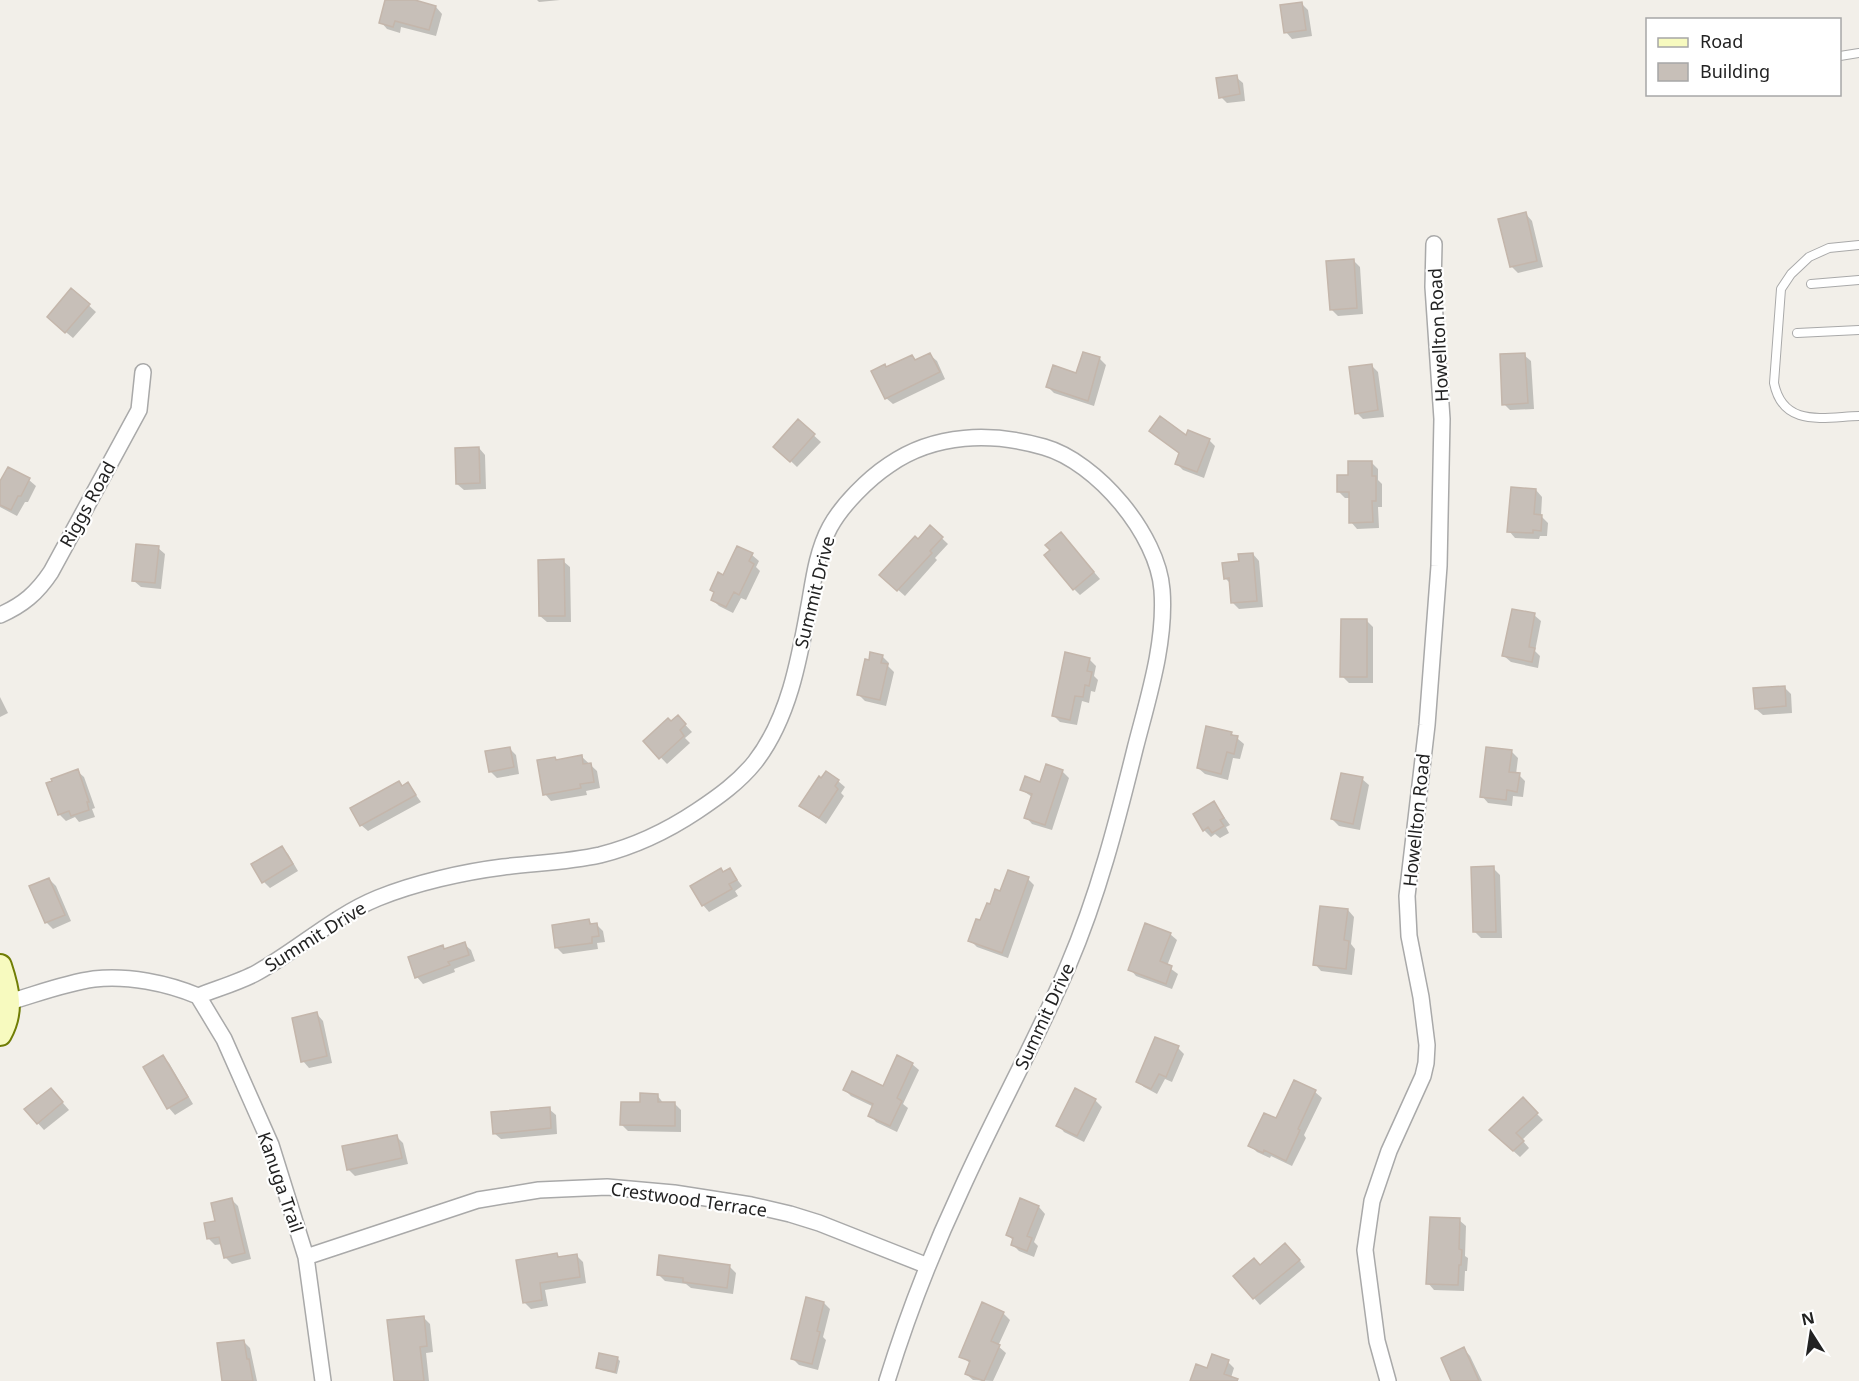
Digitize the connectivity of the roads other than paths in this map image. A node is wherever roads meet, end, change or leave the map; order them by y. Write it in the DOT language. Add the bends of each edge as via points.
graph roads {
  1 [pos="1859,53"];
  2 [pos="1841,56"];
  3 [pos="1434,244"];
  4 [pos="1859,245"];
  5 [pos="1859,280"];
  6 [pos="1811,284"];
  7 [pos="1859,330"];
  8 [pos="1797,333"];
  9 [pos="143,372"];
  10 [pos="1859,416"];
  11 [pos="0,615"];
  12 [pos="0,966"];
  13 [pos="198,996"];
  14 [pos="9,1002"];
  15 [pos="0,1034"];
  16 [pos="306,1257"];
  17 [pos="928,1266"];
  18 [pos="1385,1380"];
  19 [pos="323,1381"];
  20 [pos="887,1381"];
  1 -- 2 [label="lane"];
  3 -- 18 [label="street, Howellton Road" via="1433,287 1443,419 1439,566 1427,725 1407,896 1409,936 1427,1045 1423,1076 1389,1151 1372,1201 1365,1250"];
  4 -- 10 [label="lane" via="1829,248 1809,257 1781,290 1774,383 1782,405 1794,414"];
  5 -- 6 [label="lane"];
  7 -- 8 [label="lane"];
  9 -- 11 [label="street, Riggs Road" via="139,410 51,572 27,601"];
  12 -- 14 [label="street"];
  13 -- 14 [label="street" via="131,979 106,978"];
  13 -- 16 [label="street, Kanuga Trail" via="224,1039 271,1145"];
  13 -- 17 [label="street, Summit Drive" via="255,974 378,898 493,868 593,856 669,830 723,794 754,762 779,724 801,647 820,553 830,527 857,492 906,454 954,438 1017,440 1051,448 1105,486 1134,517 1152,549 1162,587 1160,640 1110,849 1069,964"];
  14 -- 15 [label="street"];
  16 -- 17 [label="street, Crestwood Terrace" via="478,1200 539,1190 607,1187 675,1193 789,1214"];
  16 -- 19 [label="street, Kanuga Trail"];
  17 -- 20 [label="street, Summit Drive"];
}
